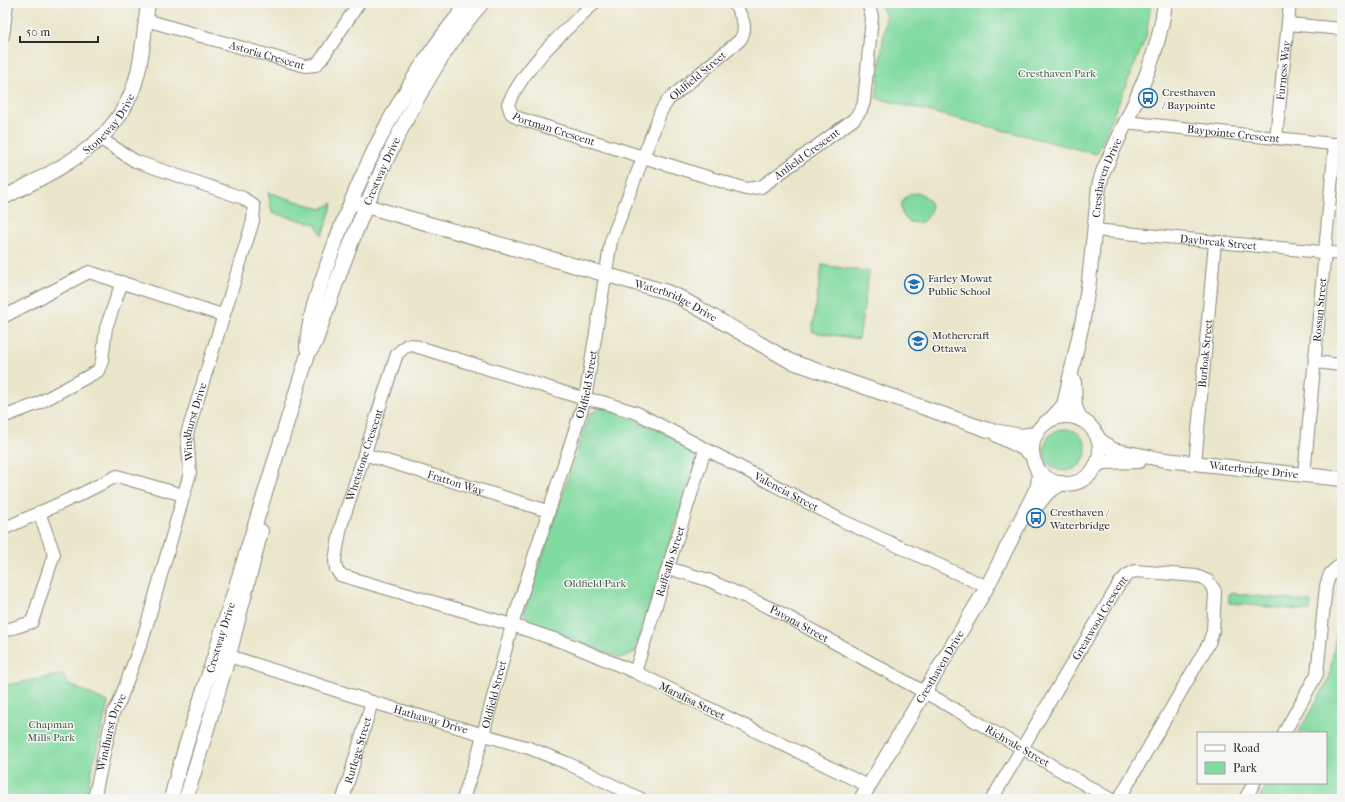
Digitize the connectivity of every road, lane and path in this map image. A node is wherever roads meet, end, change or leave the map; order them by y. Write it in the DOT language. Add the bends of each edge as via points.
graph roads {
  1 [pos="7,3"];
  2 [pos="148,3"];
  3 [pos="359,3"];
  4 [pos="469,3"];
  5 [pos="482,3"];
  6 [pos="594,3"];
  7 [pos="734,3"];
  8 [pos="868,3"];
  9 [pos="1165,3"];
  10 [pos="1290,3"];
  11 [pos="146,20"];
  12 [pos="1288,24"];
  13 [pos="1342,29"];
  14 [pos="3,36"];
  15 [pos="1125,122"];
  16 [pos="1276,138"];
  17 [pos="101,139"];
  18 [pos="1338,144"];
  19 [pos="644,156"];
  20 [pos="3,198"];
  21 [pos="352,202"];
  22 [pos="366,206"];
  23 [pos="1095,230"];
  24 [pos="1216,242"];
  25 [pos="1323,252"];
  26 [pos="1342,254"];
  27 [pos="605,274"];
  28 [pos="122,282"];
  29 [pos="222,315"];
  30 [pos="3,317"];
  31 [pos="308,354"];
  32 [pos="1073,360"];
  33 [pos="1314,362"];
  34 [pos="1342,365"];
  35 [pos="585,399"];
  36 [pos="3,417"];
  37 [pos="1052,419"];
  38 [pos="1080,419"];
  39 [pos="988,430"];
  40 [pos="1036,434"];
  41 [pos="1098,439"];
  42 [pos="705,450"];
  43 [pos="364,454"];
  44 [pos="1034,460"];
  45 [pos="1165,460"];
  46 [pos="1195,464"];
  47 [pos="1096,465"];
  48 [pos="1304,475"];
  49 [pos="1342,479"];
  50 [pos="1062,483"];
  51 [pos="183,495"];
  52 [pos="548,511"];
  53 [pos="39,512"];
  54 [pos="3,529"];
  55 [pos="1014,533"];
  56 [pos="1342,563"];
  57 [pos="668,568"];
  58 [pos="988,587"];
  59 [pos="512,625"];
  60 [pos="3,631"];
  61 [pos="222,654"];
  62 [pos="635,672"];
  63 [pos="926,693"];
  64 [pos="372,702"];
  65 [pos="1285,732"];
  66 [pos="482,734"];
  67 [pos="1021,747"];
  68 [pos="1253,784"];
  69 [pos="868,786"];
  70 [pos="94,799"];
  71 [pos="171,799"];
  72 [pos="186,799"];
  73 [pos="342,799"];
  74 [pos="463,799"];
  75 [pos="641,799"];
  76 [pos="861,799"];
  77 [pos="992,799"];
  78 [pos="1110,799"];
  79 [pos="1119,799"];
  80 [pos="1245,799"];
  1 -- 14 [label="street"];
  2 -- 11 [label="street, Stoneway Drive"];
  3 -- 11 [label="street, Astoria Crescent" via="323,57 316,65 305,66"];
  4 -- 21 [label="street, Crestway Drive" via="423,64 393,115"];
  5 -- 22 [label="street, Crestway Drive" via="434,68 388,152"];
  6 -- 19 [label="street, Portman Crescent" via="544,52 526,74 508,104 511,113 518,118"];
  7 -- 19 [label="street, Oldfield Street" via="745,23 740,40 668,100 661,111"];
  8 -- 19 [label="street, Anfield Crescent" via="872,17 864,102 861,110 854,119 761,187 746,189"];
  9 -- 15 [label="street, Cresthaven Drive" via="1157,48"];
  10 -- 12 [label="street, Furness Way"];
  11 -- 17 [label="street, Stoneway Drive" via="141,59 134,84 117,118"];
  12 -- 13 [label="street"];
  12 -- 16 [label="street, Furness Way"];
  15 -- 16 [label="street, Baypointe Crescent"];
  15 -- 23 [label="street, Cresthaven Drive" via="1099,186"];
  16 -- 18 [label="street, Baypointe Crescent"];
  17 -- 20 [label="street, Stoneway Drive" via="76,158"];
  17 -- 29 [label="street, Windhurst Drive" via="135,161 244,198 254,206 253,221"];
  18 -- 25 [label="street, Rossan Street"];
  19 -- 27 [label="street, Oldfield Street" via="611,241"];
  21 -- 22 [label="street, Waterbridge Drive"];
  21 -- 31 [label="street, Crestway Drive" via="320,284 311,318"];
  22 -- 27 [label="street, Waterbridge Drive"];
  22 -- 31 [label="street, Crestway Drive" via="353,234 315,343"];
  23 -- 24 [label="street, Daybreak Street"];
  23 -- 32 [label="street, Cresthaven Drive" via="1083,319"];
  24 -- 25 [label="street, Daybreak Street"];
  24 -- 46 [label="street, Burloak Street"];
  25 -- 26 [label="street, Daybreak Street"];
  25 -- 33 [label="street, Rossan Street"];
  27 -- 35 [label="street, Oldfield Street"];
  27 -- 39 [label="street, Waterbridge Drive" via="679,297 790,361"];
  28 -- 29 [label="street"];
  28 -- 30 [label="street" via="89,272"];
  28 -- 36 [label="street" via="106,328 98,372 37,404"];
  29 -- 51 [label="street, Windhurst Drive" via="187,434 190,473"];
  31 -- 61 [label="street, Crestway Drive" via="272,476 267,507"];
  32 -- 37 [label="street, Cresthaven Drive" via="1064,405"];
  32 -- 38 [label="street, Cresthaven Drive" via="1075,407"];
  33 -- 34 [label="street"];
  33 -- 48 [label="street, Rossan Street"];
  35 -- 42 [label="street, Valencia Street" via="637,413"];
  35 -- 43 [label="street, Whetstone Crescent" via="412,345 406,346 396,354"];
  35 -- 52 [label="street, Oldfield Street"];
  37 -- 38 [label="street" via="1062,416"];
  37 -- 40 [label="street" via="1042,425"];
  38 -- 41 [label="street" via="1093,429"];
  39 -- 40 [label="street, Waterbridge Drive" via="1021,436"];
  39 -- 44 [label="street, Waterbridge Drive" via="1024,448"];
  40 -- 44 [label="street" via="1032,444"];
  41 -- 45 [label="street, Waterbridge Drive" via="1113,450"];
  41 -- 47 [label="street" via="1100,451"];
  42 -- 57 [label="street, Raffeallo Street"];
  42 -- 58 [label="street, Valencia Street" via="841,520"];
  43 -- 52 [label="street, Fratton Way"];
  43 -- 59 [label="street, Whetstone Crescent" via="341,526 335,560 340,575"];
  44 -- 50 [label="street" via="1047,477"];
  44 -- 55 [label="street, Cresthaven Drive" via="1039,475 1038,486"];
  45 -- 46 [label="street, Waterbridge Drive"];
  45 -- 47 [label="street, Waterbridge Drive" via="1110,461"];
  46 -- 48 [label="street, Waterbridge Drive"];
  47 -- 50 [label="street" via="1083,479 1073,483"];
  48 -- 49 [label="street, Waterbridge Drive"];
  50 -- 55 [label="street, Cresthaven Drive" via="1048,492"];
  51 -- 53 [label="street" via="117,476"];
  51 -- 70 [label="street, Windhurst Drive" via="144,635 113,713"];
  52 -- 59 [label="street, Oldfield Street"];
  53 -- 54 [label="street"];
  53 -- 60 [label="street" via="54,554 32,622"];
  55 -- 58 [label="street, Cresthaven Drive"];
  56 -- 65 [label="street" via="1330,574 1326,586 1317,674"];
  57 -- 62 [label="street, Raffeallo Street"];
  57 -- 63 [label="street, Pavona Street" via="708,580 777,611"];
  58 -- 63 [label="street, Cresthaven Drive"];
  59 -- 62 [label="street, Maralisa Street" via="566,643"];
  59 -- 66 [label="street, Oldfield Street"];
  61 -- 64 [label="street, Hathaway Drive"];
  61 -- 71 [label="street, Crestway Drive" via="189,734"];
  61 -- 72 [label="street, Crestway Drive"];
  62 -- 69 [label="street, Maralisa Street"];
  63 -- 67 [label="street, Richvale Street"];
  63 -- 69 [label="street, Cresthaven Drive"];
  64 -- 66 [label="street, Hathaway Drive"];
  64 -- 73 [label="street, Rutlege Street"];
  66 -- 74 [label="street, Oldfield Street"];
  66 -- 75 [label="street, Hathaway Drive" via="567,763"];
  67 -- 77 [label="street, Greatwood Crescent"];
  67 -- 78 [label="street, Richvale Street"];
  67 -- 79 [label="street, Greatwood Crescent" via="1127,574 1135,571 1196,576 1208,581 1216,591 1213,631 1209,643"];
  68 -- 80 [label="street"];
  69 -- 76 [label="street, Cresthaven Drive"];
}
